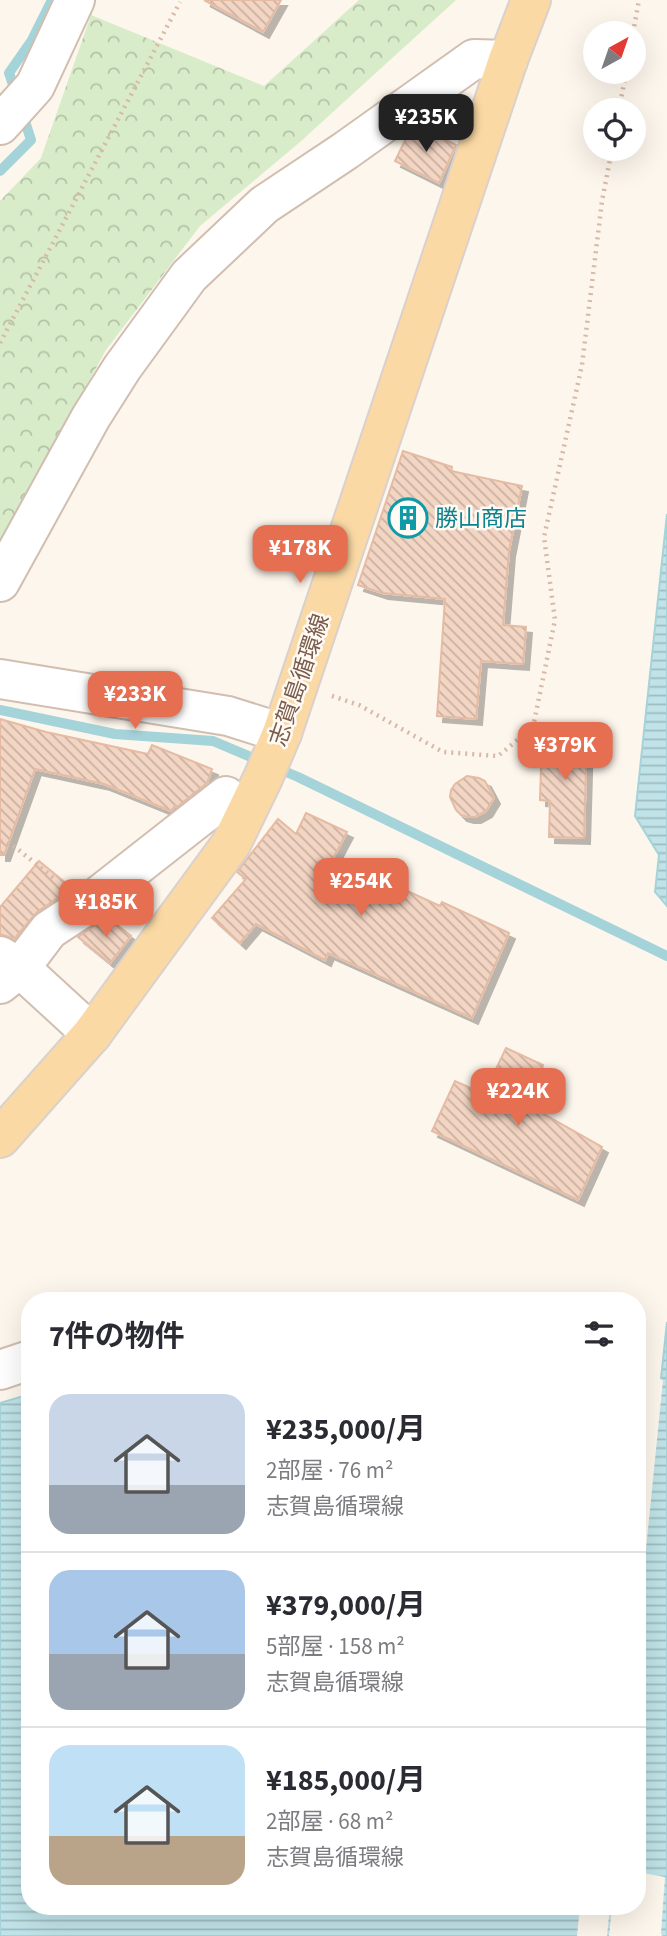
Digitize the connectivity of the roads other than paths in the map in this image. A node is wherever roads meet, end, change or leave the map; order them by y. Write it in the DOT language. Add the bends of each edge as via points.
graph roads {
  1 [pos="75,0"];
  2 [pos="531,0"];
  3 [pos="508,60"];
  4 [pos="0,125"];
  5 [pos="0,582"];
  6 [pos="0,679"];
  7 [pos="282,733"];
  8 [pos="226,796"];
  9 [pos="7,969"];
  10 [pos="92,1034"];
  11 [pos="0,1138"];
  12 [pos="21,1363"];
  13 [pos="0,1370"];
  1 -- 4 [label="street" via="35,86"];
  2 -- 3 [label="main road, 志賀島循環線"];
  3 -- 5 [label="street" via="474,59 264,205 189,276 91,417"];
  3 -- 7 [label="main road, 志賀島循環線"];
  6 -- 7 [label="street" via="229,716"];
  7 -- 10 [label="main road, 志賀島循環線" via="230,844"];
  8 -- 9 [label="street" via="49,930"];
  9 -- 10 [label="street"];
  10 -- 11 [label="main road, 志賀島循環線"];
  12 -- 13 [label="street"];
}
